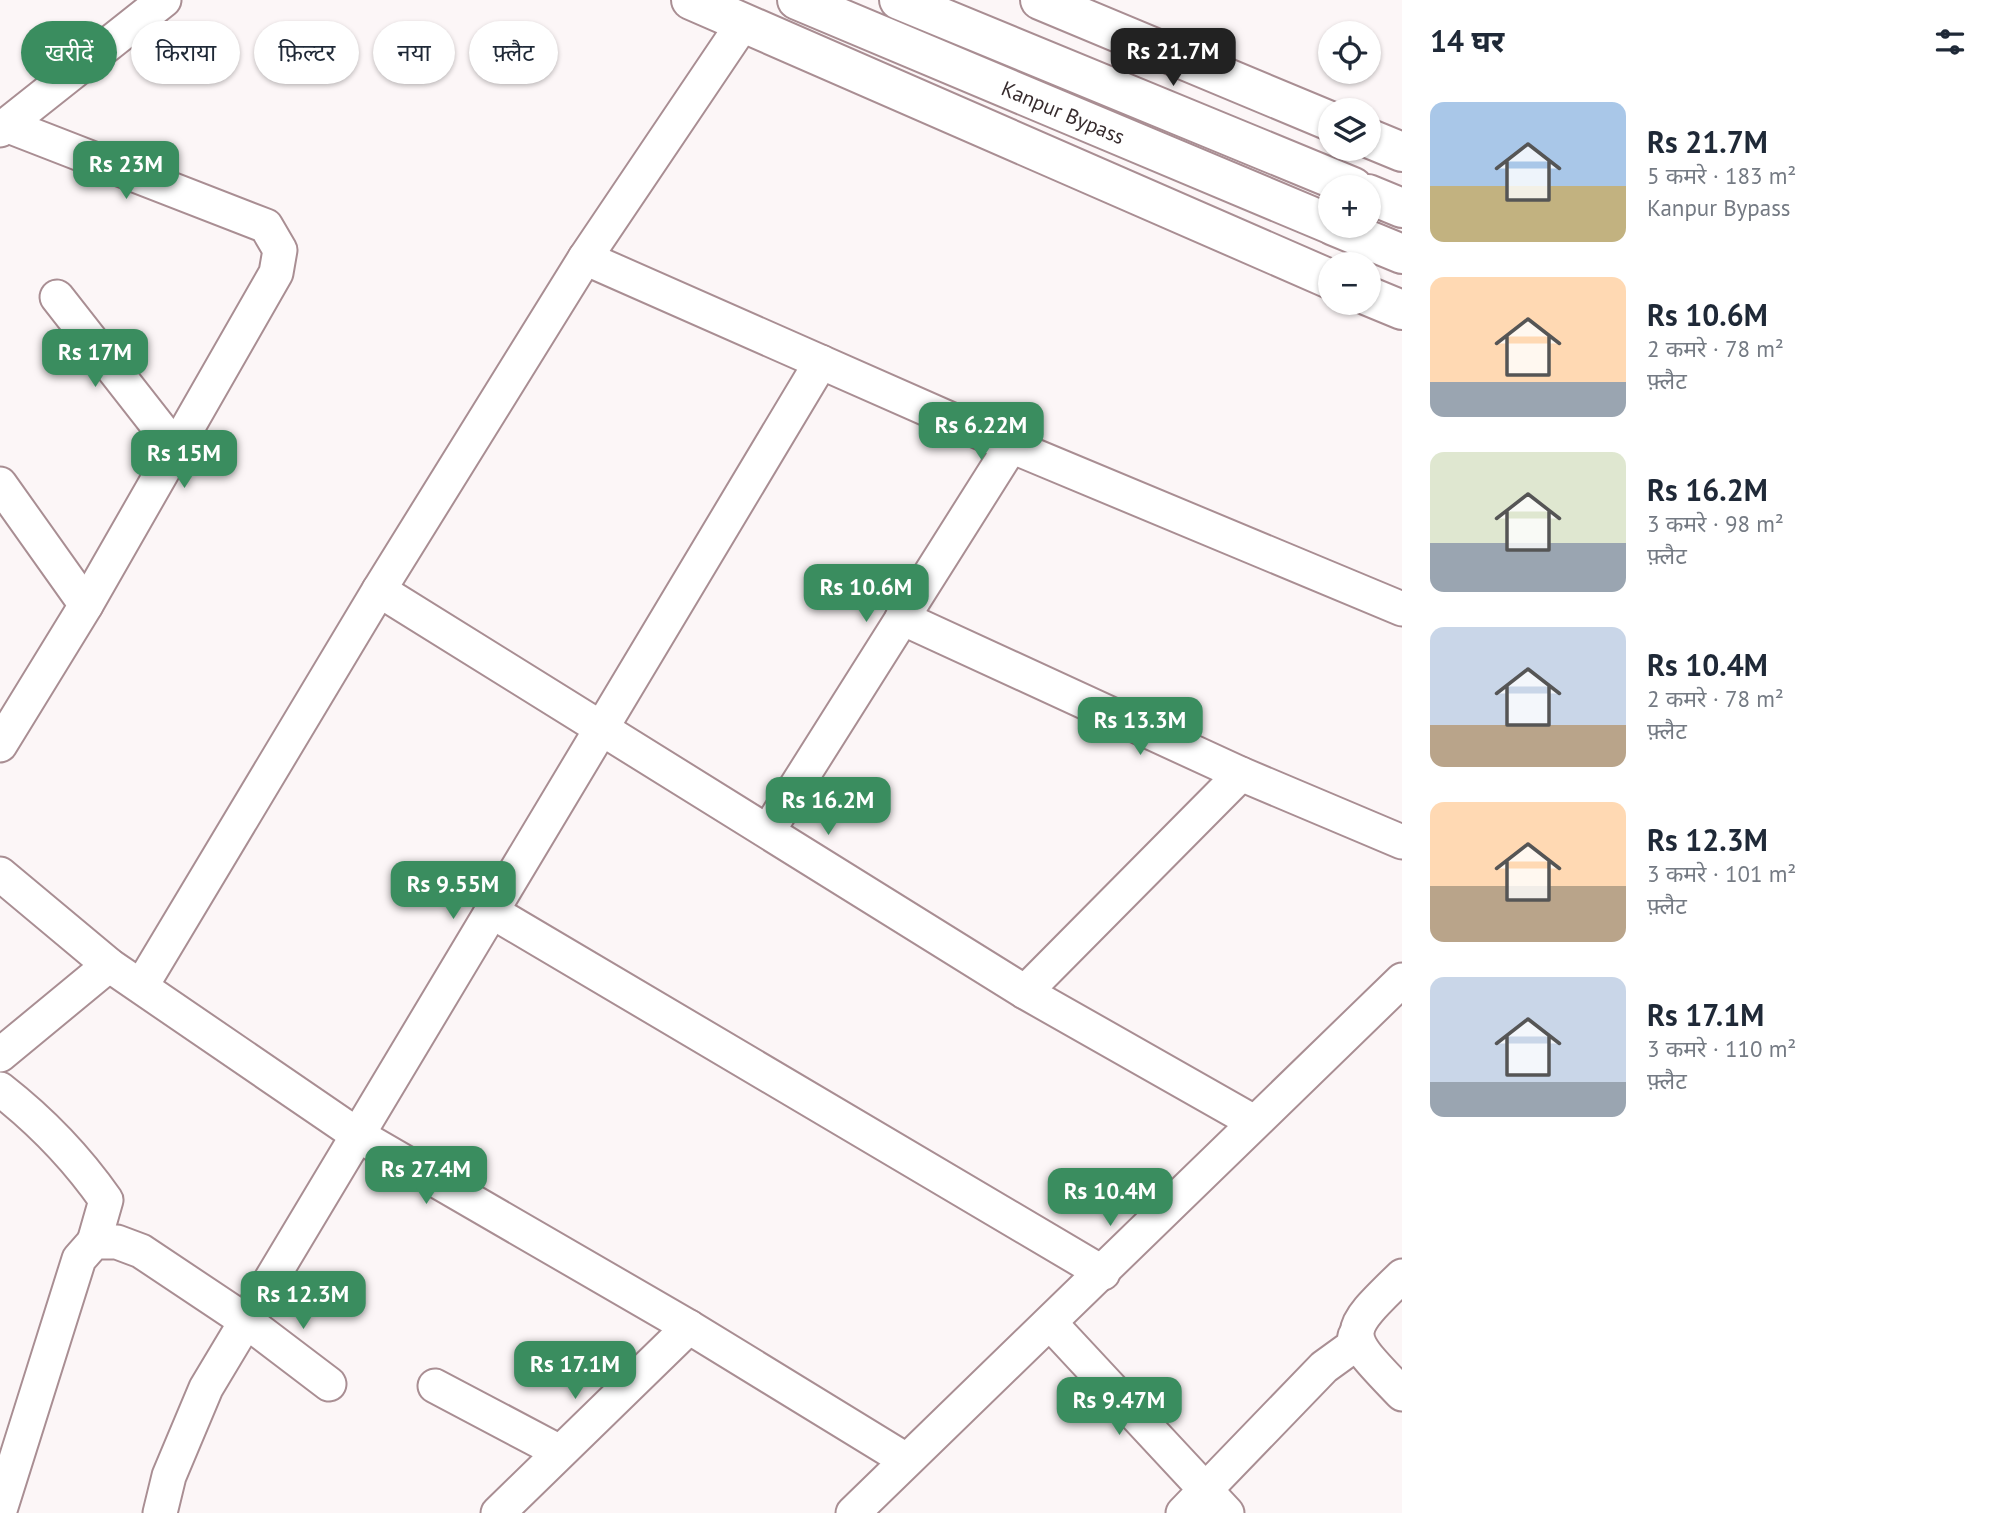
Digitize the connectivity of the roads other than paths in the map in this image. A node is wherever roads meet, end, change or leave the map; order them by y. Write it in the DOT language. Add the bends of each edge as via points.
graph roads {
  1 [pos="164,0"];
  2 [pos="691,0"];
  3 [pos="797,0"];
  4 [pos="899,0"];
  5 [pos="1040,0"];
  6 [pos="744,22"];
  7 [pos="1318,116"];
  8 [pos="3,128"];
  9 [pos="1381,143"];
  10 [pos="1402,152"];
  11 [pos="1324,175"];
  12 [pos="1381,199"];
  13 [pos="1402,208"];
  14 [pos="1318,219"];
  15 [pos="1363,238"];
  16 [pos="1402,254"];
  17 [pos="585,258"];
  18 [pos="1318,274"];
  19 [pos="57,297"];
  20 [pos="1381,301"];
  21 [pos="1402,310"];
  22 [pos="821,362"];
  23 [pos="1011,446"];
  24 [pos="176,449"];
  25 [pos="0,484"];
  26 [pos="379,590"];
  27 [pos="86,605"];
  28 [pos="1402,609"];
  29 [pos="902,618"];
  30 [pos="601,727"];
  31 [pos="0,745"];
  32 [pos="1241,774"];
  33 [pos="768,831"];
  34 [pos="1402,842"];
  35 [pos="0,874"];
  36 [pos="491,911"];
  37 [pos="108,965"];
  38 [pos="1402,980"];
  39 [pos="142,985"];
  40 [pos="1025,992"];
  41 [pos="0,1055"];
  42 [pos="0,1089"];
  43 [pos="1255,1122"];
  44 [pos="356,1134"];
  45 [pos="94,1242"];
  46 [pos="1103,1273"];
  47 [pos="1402,1276"];
  48 [pos="246,1321"];
  49 [pos="1051,1324"];
  50 [pos="689,1327"];
  51 [pos="1355,1336"];
  52 [pos="328,1384"];
  53 [pos="435,1386"];
  54 [pos="1402,1394"];
  55 [pos="561,1452"];
  56 [pos="906,1460"];
  57 [pos="1217,1502"];
  58 [pos="0,1510"];
  59 [pos="160,1513"];
  60 [pos="498,1513"];
  61 [pos="853,1513"];
  62 [pos="1183,1513"];
  1 -- 8 [label="street"];
  2 -- 6 [label="main road"];
  3 -- 14 [label="main road, Kanpur Bypass"];
  4 -- 11 [label="main road, Kanpur Bypass"];
  5 -- 7 [label="main road"];
  6 -- 17 [label="street"];
  6 -- 18 [label="main road"];
  8 -- 24 [label="street" via="266,226 280,250 276,272"];
  9 -- 10 [label="main road"];
  12 -- 13 [label="main road"];
  15 -- 16 [label="main road, Kanpur Bypass"];
  17 -- 22 [label="street"];
  17 -- 26 [label="street"];
  19 -- 24 [label="street"];
  20 -- 21 [label="main road"];
  22 -- 23 [label="street"];
  22 -- 30 [label="street"];
  23 -- 28 [label="street"];
  23 -- 29 [label="street"];
  24 -- 27 [label="street"];
  25 -- 27 [label="street"];
  26 -- 30 [label="street"];
  26 -- 39 [label="street"];
  27 -- 31 [label="street"];
  29 -- 32 [label="street"];
  29 -- 33 [label="street"];
  30 -- 33 [label="street"];
  30 -- 36 [label="street"];
  32 -- 34 [label="street"];
  32 -- 40 [label="street"];
  33 -- 40 [label="street"];
  35 -- 37 [label="street"];
  36 -- 44 [label="street"];
  36 -- 46 [label="street"];
  37 -- 39 [label="street"];
  37 -- 41 [label="street"];
  38 -- 43 [label="street"];
  39 -- 44 [label="street"];
  40 -- 43 [label="street"];
  42 -- 45 [label="street" via="33,1115 83,1167 106,1200"];
  43 -- 46 [label="street"];
  44 -- 48 [label="street"];
  44 -- 50 [label="street"];
  45 -- 48 [label="street" via="117,1242 141,1251"];
  45 -- 58 [label="street" via="79,1259"];
  46 -- 49 [label="street"];
  47 -- 51 [label="street" via="1364,1312"];
  48 -- 52 [label="street"];
  48 -- 59 [label="street" via="201,1398 169,1476"];
  49 -- 56 [label="street"];
  49 -- 57 [label="street"];
  50 -- 55 [label="street"];
  50 -- 56 [label="street"];
  51 -- 54 [label="street" via="1358,1348"];
  51 -- 57 [label="street" via="1353,1346 1324,1367"];
  53 -- 55 [label="street"];
  55 -- 60 [label="street"];
  56 -- 61 [label="street"];
  57 -- 62 [label="street"];
}
